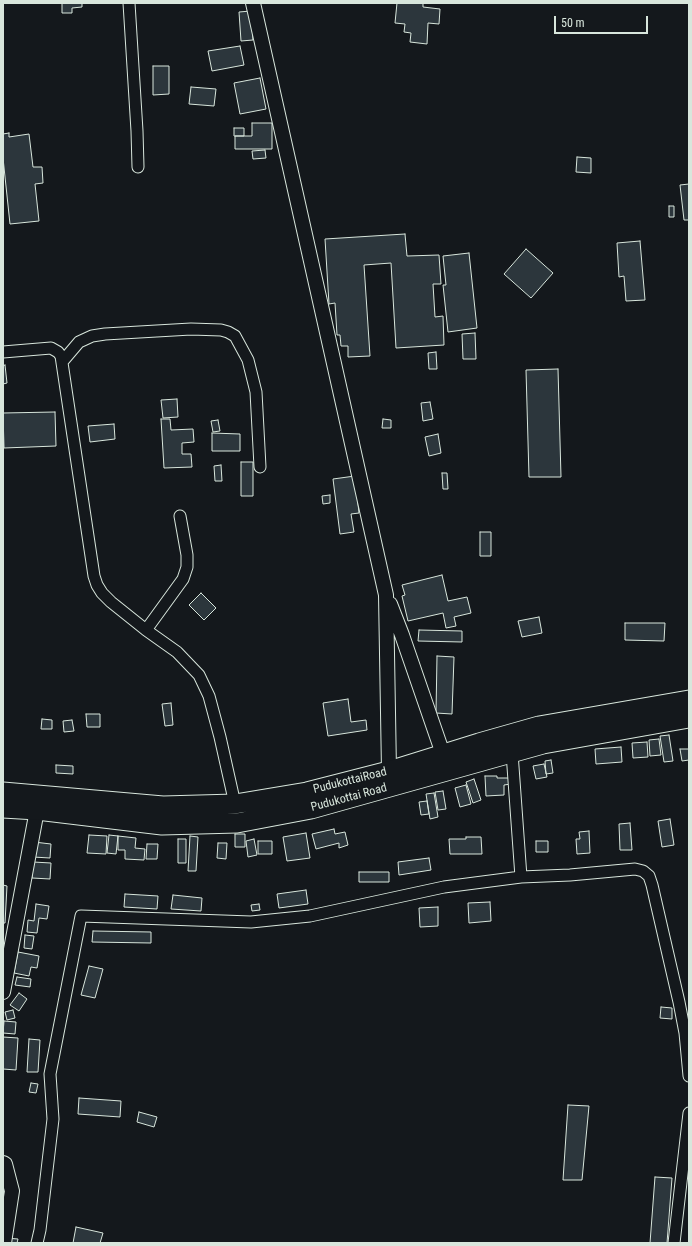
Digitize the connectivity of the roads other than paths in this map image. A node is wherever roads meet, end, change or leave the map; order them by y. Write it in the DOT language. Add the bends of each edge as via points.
graph roads {
  1 [pos="129,3"];
  2 [pos="253,3"];
  3 [pos="138,167"];
  4 [pos="3,352"];
  5 [pos="62,362"];
  6 [pos="260,467"];
  7 [pos="180,516"];
  8 [pos="386,595"];
  9 [pos="146,630"];
  10 [pos="689,700"];
  11 [pos="689,718"];
  12 [pos="512,753"];
  13 [pos="443,754"];
  14 [pos="389,771"];
  15 [pos="3,792"];
  16 [pos="36,802"];
  17 [pos="235,804"];
  18 [pos="3,808"];
  19 [pos="521,877"];
  20 [pos="3,992"];
  21 [pos="689,1076"];
  22 [pos="689,1113"];
  23 [pos="3,1164"];
  24 [pos="4,1243"];
  25 [pos="37,1243"];
  26 [pos="674,1243"];
  1 -- 3 [label="street"];
  2 -- 8 [label="street"];
  4 -- 5 [label="street" via="51,348 58,352"];
  5 -- 6 [label="street" via="79,342 92,336 191,329 228,332 234,336 248,360 256,392"];
  5 -- 9 [label="street" via="94,576 102,593"];
  7 -- 9 [label="street" via="187,567 183,579"];
  8 -- 13 [label="street"];
  8 -- 14 [label="street"];
  9 -- 17 [label="street" via="177,652 199,675 210,696"];
  10 -- 13 [label="highway, PudukottaiRoad" via="539,726"];
  11 -- 12 [label="highway, Pudukottai Road" via="543,744"];
  12 -- 16 [label="highway, Pudukottai Road" via="311,809 237,823 162,824"];
  12 -- 19 [label="street"];
  13 -- 14 [label="highway, PudukottaiRoad"];
  14 -- 17 [label="highway, PudukottaiRoad" via="307,792"];
  15 -- 16 [label="highway, PudukottaiRoad"];
  16 -- 17 [label="highway, PudukottaiRoad" via="163,806"];
  16 -- 18 [label="highway, Pudukottai Road"];
  16 -- 20 [label="street"];
  19 -- 21 [label="street" via="635,869 649,876 685,1032"];
  19 -- 25 [label="street" via="444,887 310,916 251,922 81,916 50,1074 53,1119"];
  22 -- 26 [label="street"];
  23 -- 24 [label="street" via="12,1191"];
}
